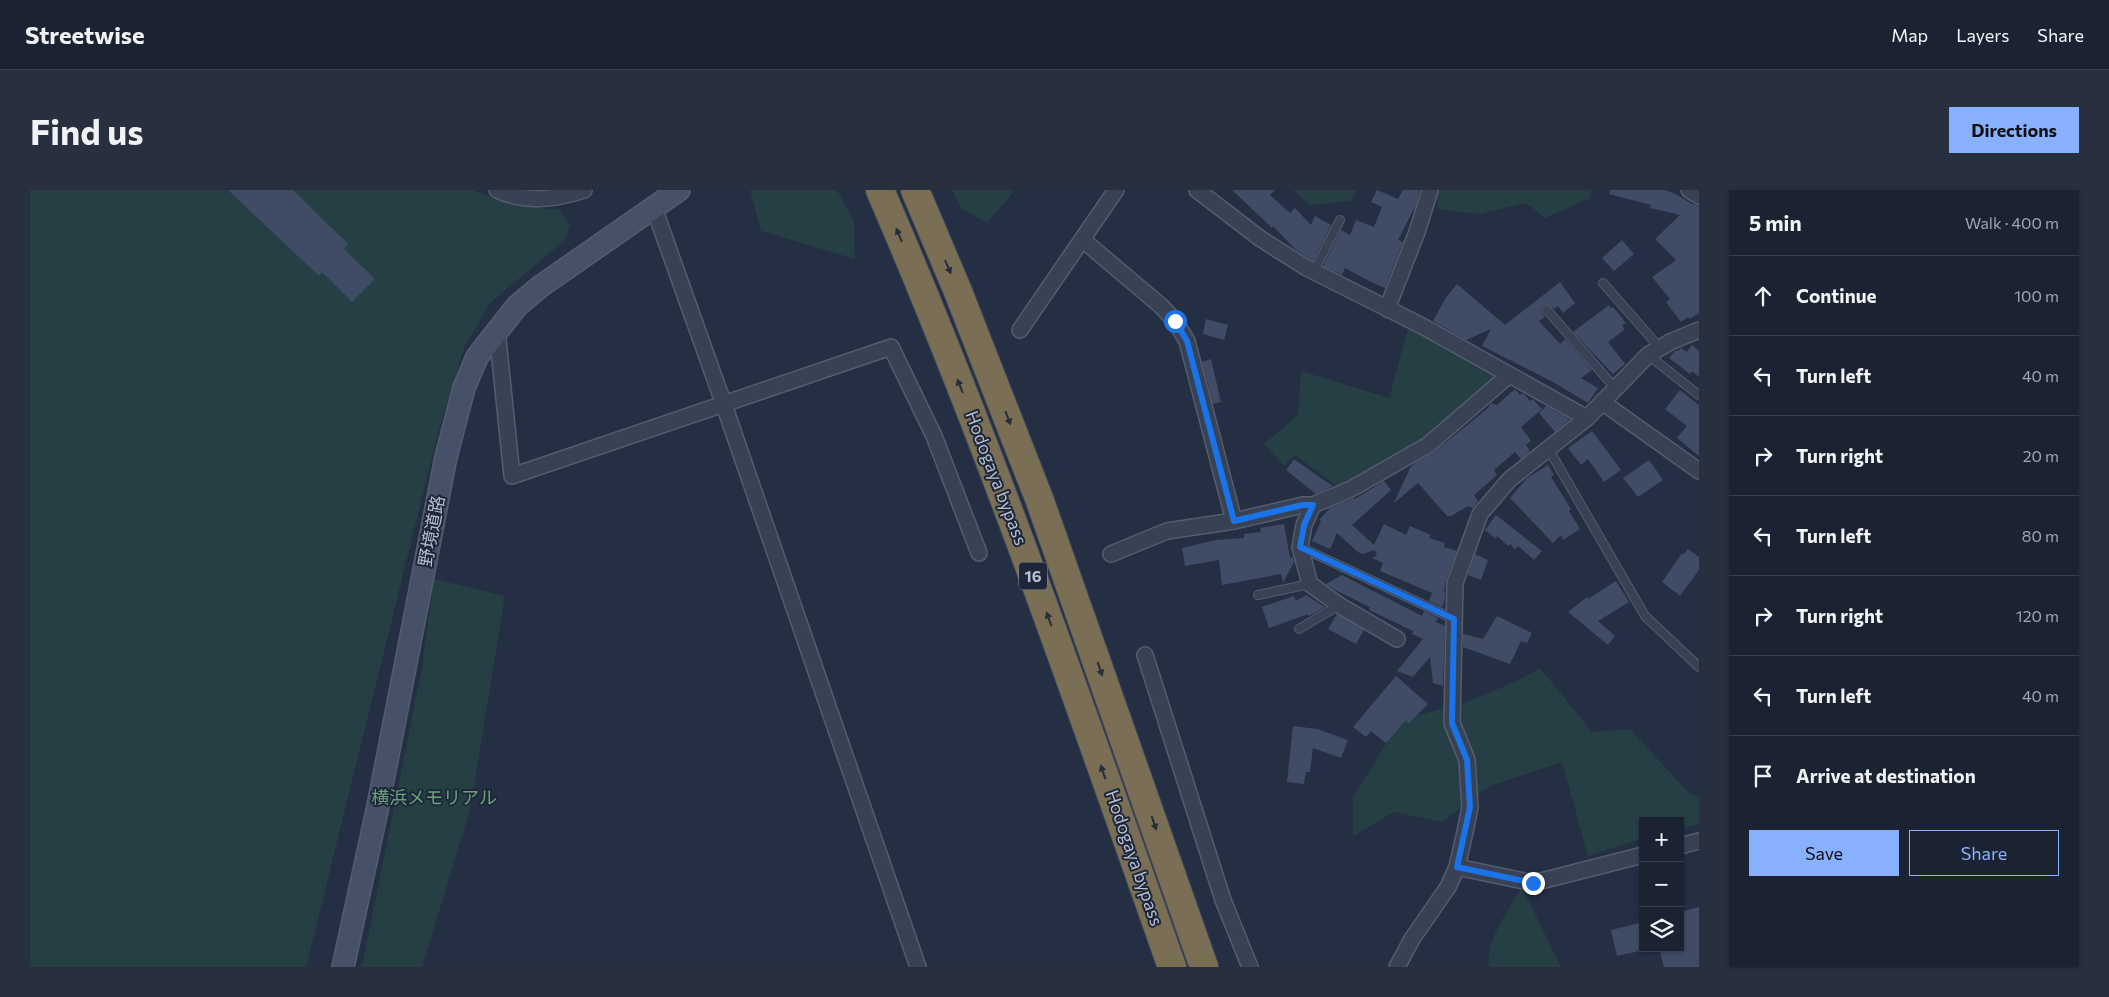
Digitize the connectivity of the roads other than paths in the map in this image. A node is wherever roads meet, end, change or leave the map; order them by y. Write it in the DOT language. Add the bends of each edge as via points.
graph roads {
  1 [pos="497,190"];
  2 [pos="584,190"];
  3 [pos="678,190"];
  4 [pos="880,190"];
  5 [pos="915,190"];
  6 [pos="1116,190"];
  7 [pos="1197,190"];
  8 [pos="1430,190"];
  9 [pos="1689,190"];
  10 [pos="1699,196"];
  11 [pos="654,208"];
  12 [pos="1340,220"];
  13 [pos="1083,240"];
  14 [pos="1314,272"];
  15 [pos="1603,283"];
  16 [pos="1387,309"];
  17 [pos="1547,310"];
  18 [pos="497,330"];
  19 [pos="1020,330"];
  20 [pos="1699,330"];
  21 [pos="1654,351"];
  22 [pos="1508,376"];
  23 [pos="1615,388"];
  24 [pos="1699,395"];
  25 [pos="723,402"];
  26 [pos="1602,402"];
  27 [pos="1586,418"];
  28 [pos="1548,448"];
  29 [pos="1699,471"];
  30 [pos="1313,505"];
  31 [pos="1234,521"];
  32 [pos="1300,547"];
  33 [pos="979,553"];
  34 [pos="1111,554"];
  35 [pos="1310,584"];
  36 [pos="1258,595"];
  37 [pos="1339,605"];
  38 [pos="1454,619"];
  39 [pos="1299,629"];
  40 [pos="1397,639"];
  41 [pos="1146,655"];
  42 [pos="1699,667"];
  43 [pos="1699,841"];
  44 [pos="1684,845"];
  45 [pos="1639,856"];
  46 [pos="1457,867"];
  47 [pos="343,967"];
  48 [pos="918,967"];
  49 [pos="1172,967"];
  50 [pos="1204,967"];
  51 [pos="1250,967"];
  52 [pos="1397,967"];
  1 -- 2 [label="street" via="522,199 536,199"];
  3 -- 11 [label="street, 野境道路"];
  49 -- 4 [label="highway, Hodogaya bypass / 16, one-way" via="1009,508"];
  5 -- 50 [label="highway, Hodogaya bypass / 16, one-way" via="1040,501"];
  6 -- 13 [label="street"];
  7 -- 14 [label="street" via="1261,239"];
  8 -- 16 [label="street"];
  9 -- 10 [label="street"];
  11 -- 18 [label="street, 野境道路" via="541,286 517,306"];
  11 -- 25 [label="street"];
  12 -- 14 [label="lane"];
  13 -- 19 [label="street"];
  13 -- 31 [label="street" via="1161,306 1187,341"];
  14 -- 16 [label="street"];
  15 -- 21 [label="lane"];
  16 -- 22 [label="street"];
  17 -- 23 [label="lane"];
  18 -- 25 [label="street" via="512,476"];
  18 -- 47 [label="street, 野境道路" via="476,357 446,456"];
  20 -- 21 [label="street"];
  21 -- 23 [label="street"];
  21 -- 24 [label="lane"];
  22 -- 27 [label="street"];
  22 -- 30 [label="street" via="1428,445 1351,489"];
  23 -- 26 [label="street"];
  25 -- 33 [label="street" via="891,346 934,436"];
  25 -- 48 [label="street"];
  26 -- 27 [label="street"];
  26 -- 29 [label="street"];
  27 -- 28 [label="street"];
  28 -- 38 [label="street" via="1509,480 1480,514 1455,583"];
  28 -- 42 [label="lane" via="1645,616"];
  30 -- 31 [label="street"];
  30 -- 32 [label="street" via="1304,525"];
  31 -- 34 [label="street" via="1167,531"];
  32 -- 35 [label="street"];
  32 -- 38 [label="lane"];
  35 -- 36 [label="lane"];
  35 -- 37 [label="street"];
  37 -- 39 [label="lane"];
  37 -- 40 [label="street"];
  38 -- 46 [label="street" via="1452,723 1467,760 1470,807"];
  41 -- 51 [label="street" via="1224,900"];
  43 -- 44 [label="street"];
  45 -- 46 [label="street" via="1533,883"];
  46 -- 52 [label="street" via="1448,887"];
}
